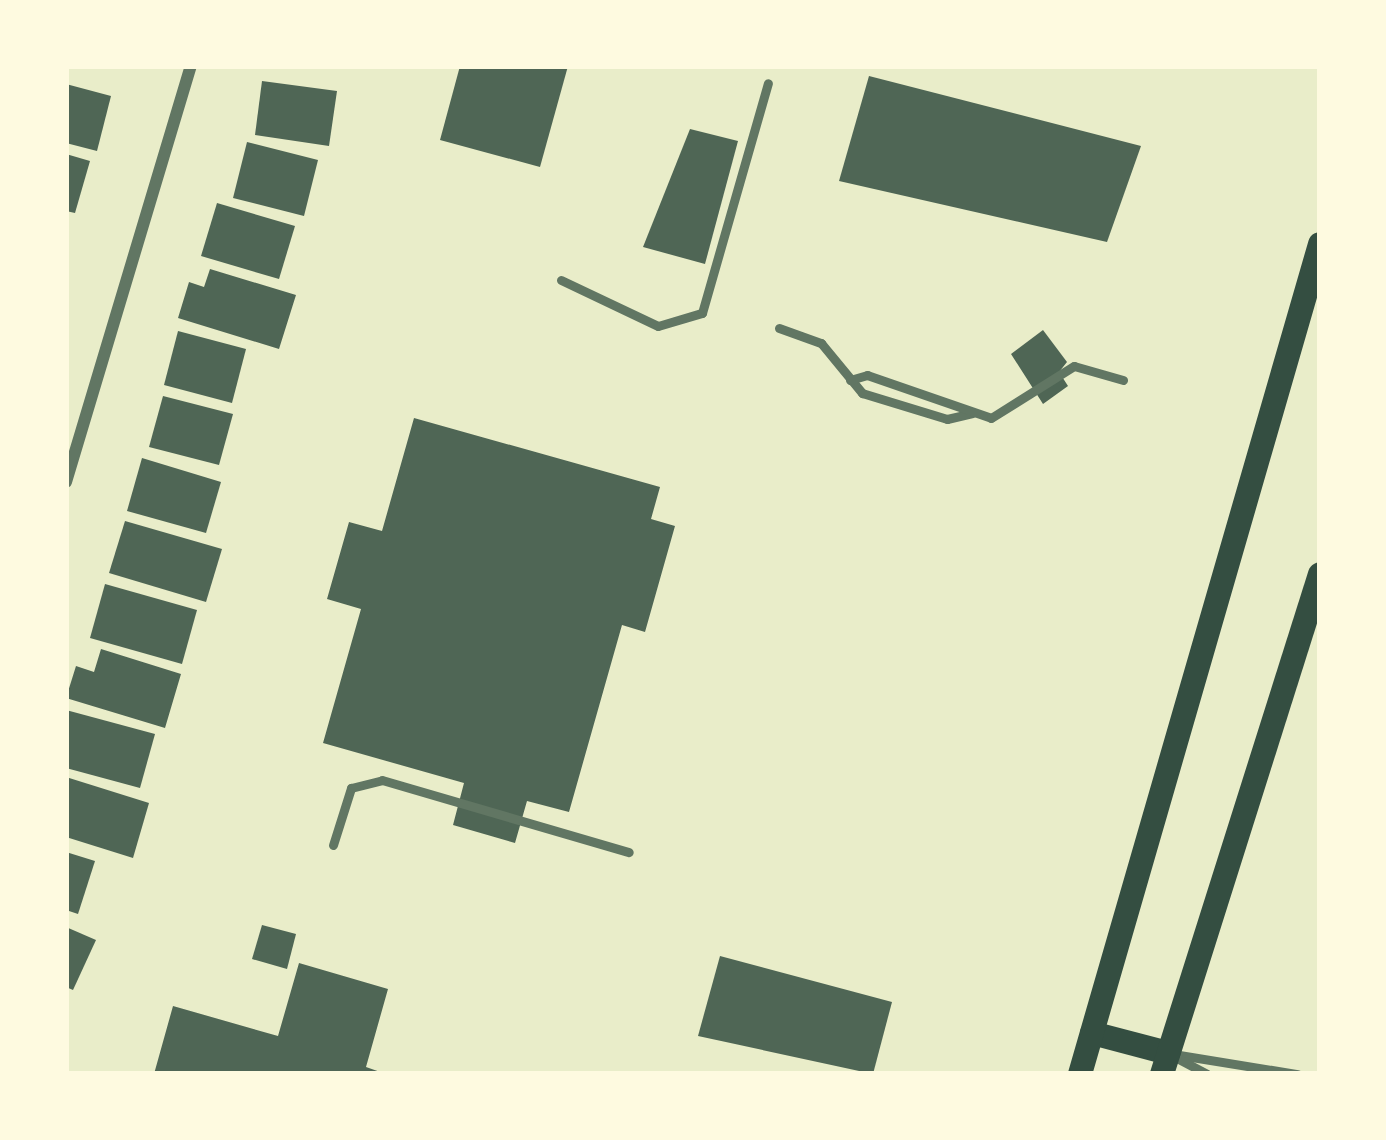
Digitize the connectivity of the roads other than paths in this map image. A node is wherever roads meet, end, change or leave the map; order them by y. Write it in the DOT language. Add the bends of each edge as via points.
graph roads {
  1 [pos="191,66"];
  2 [pos="768,83"];
  3 [pos="1320,244"];
  4 [pos="561,280"];
  5 [pos="778,328"];
  6 [pos="850,380"];
  7 [pos="1124,380"];
  8 [pos="972,413"];
  9 [pos="66,482"];
  10 [pos="1320,574"];
  11 [pos="333,844"];
  12 [pos="629,852"];
  13 [pos="1091,1033"];
  14 [pos="1165,1064"];
  15 [pos="1080,1074"];
  16 [pos="1207,1074"];
  17 [pos="1297,1074"];
  1 -- 9 [label="street"];
  2 -- 4 [label="lane" via="702,313 658,326"];
  3 -- 13 [label="main road"];
  5 -- 6 [label="lane" via="821,343"];
  6 -- 8 [label="lane" via="867,375"];
  6 -- 8 [label="lane" via="947,419"];
  7 -- 8 [label="lane" via="1073,366 1008,412"];
  10 -- 14 [label="main road"];
  11 -- 12 [label="lane" via="350,788 382,780"];
  13 -- 14 [label="main road"];
  13 -- 15 [label="main road"];
  14 -- 16 [label="lane"];
  14 -- 17 [label="lane"];
}
